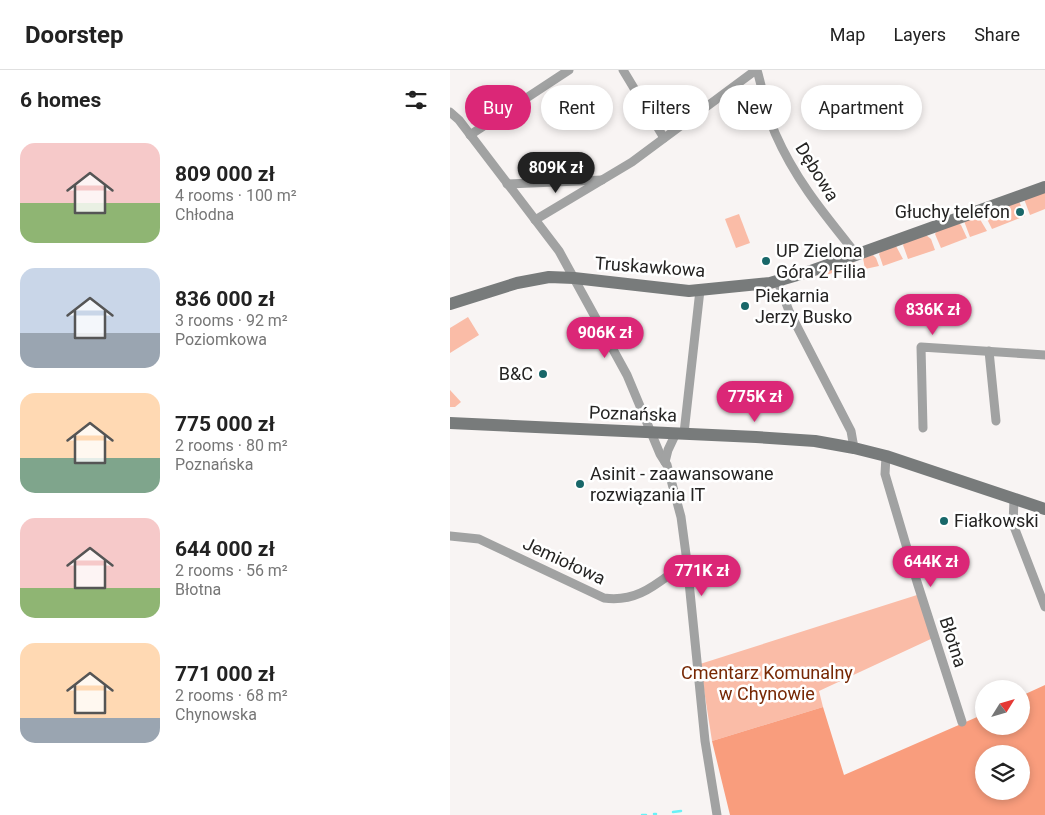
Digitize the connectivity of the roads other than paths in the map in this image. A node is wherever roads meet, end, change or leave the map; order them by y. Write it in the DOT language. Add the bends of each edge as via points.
graph roads {
  1 [pos="569,70"];
  2 [pos="623,70"];
  3 [pos="756,70"];
  4 [pos="745,74"];
  5 [pos="450,112"];
  6 [pos="470,135"];
  7 [pos="664,138"];
  8 [pos="603,180"];
  9 [pos="507,184"];
  10 [pos="1045,187"];
  11 [pos="535,220"];
  12 [pos="857,255"];
  13 [pos="574,278"];
  14 [pos="778,282"];
  15 [pos="700,290"];
  16 [pos="450,304"];
  17 [pos="989,351"];
  18 [pos="1045,354"];
  19 [pos="996,421"];
  20 [pos="450,423"];
  21 [pos="924,428"];
  22 [pos="651,432"];
  23 [pos="680,433"];
  24 [pos="854,448"];
  25 [pos="886,456"];
  26 [pos="665,462"];
  27 [pos="1014,500"];
  28 [pos="1045,509"];
  29 [pos="450,536"];
  30 [pos="687,562"];
  31 [pos="1045,607"];
  32 [pos="962,722"];
  33 [pos="717,815"];
  1 -- 6 [label="street"];
  2 -- 7 [label="street"];
  3 -- 4 [label="street"];
  3 -- 12 [label="street, Dębowa" via="774,132 803,188"];
  4 -- 7 [label="street"];
  5 -- 6 [label="street"];
  6 -- 9 [label="street"];
  7 -- 8 [label="street"];
  8 -- 9 [label="street"];
  8 -- 11 [label="street"];
  9 -- 11 [label="street"];
  10 -- 12 [label="street, Truskawkowa"];
  11 -- 13 [label="street" via="559,251"];
  12 -- 14 [label="street, Truskawkowa"];
  13 -- 15 [label="street, Truskawkowa"];
  13 -- 16 [label="street, Truskawkowa" via="533,280"];
  13 -- 22 [label="street" via="627,375"];
  14 -- 15 [label="street, Truskawkowa"];
  14 -- 24 [label="street" via="789,311 851,431"];
  15 -- 23 [label="street"];
  17 -- 18 [label="street"];
  17 -- 19 [label="street"];
  17 -- 21 [label="street" via="921,347"];
  20 -- 22 [label="street, Poznańska"];
  22 -- 23 [label="street, Poznańska"];
  22 -- 26 [label="street"];
  23 -- 24 [label="street, Poznańska" via="794,439"];
  23 -- 26 [label="street" via="668,450"];
  24 -- 25 [label="street, Poznańska"];
  25 -- 27 [label="street, Poznańska"];
  25 -- 32 [label="street, Błotna" via="891,493"];
  26 -- 30 [label="street" via="681,517"];
  27 -- 28 [label="street, Poznańska"];
  27 -- 31 [label="street" via="1013,524"];
  29 -- 30 [label="street, Jemiołowa" via="479,539 604,598 617,600 643,593"];
  30 -- 33 [label="street"];
}
